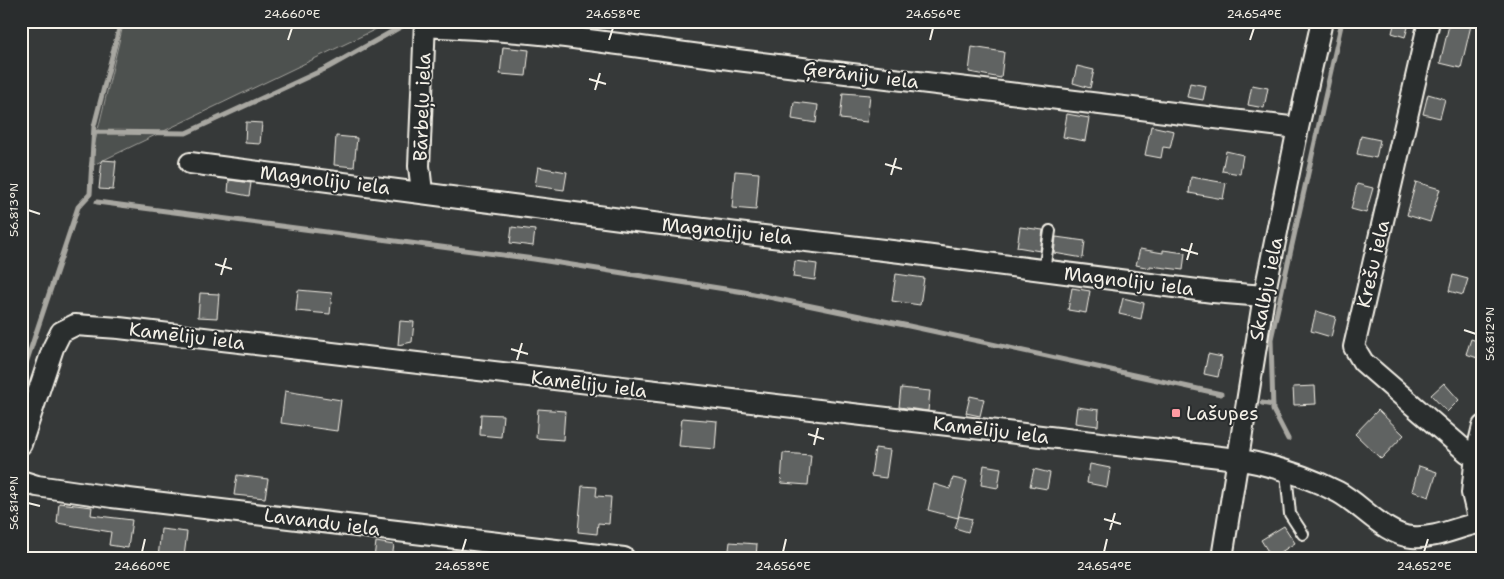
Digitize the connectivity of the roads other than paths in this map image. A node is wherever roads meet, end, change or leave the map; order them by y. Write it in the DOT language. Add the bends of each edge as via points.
graph roads {
  1 [pos="1322,21"];
  2 [pos="1429,21"];
  3 [pos="425,24"];
  4 [pos="1298,128"];
  5 [pos="190,163"];
  6 [pos="422,192"];
  7 [pos="1050,231"];
  8 [pos="1044,270"];
  9 [pos="1264,296"];
  10 [pos="1483,426"];
  11 [pos="21,444"];
  12 [pos="1476,455"];
  13 [pos="1237,459"];
  14 [pos="1286,472"];
  15 [pos="21,481"];
  16 [pos="1481,522"];
  17 [pos="1303,534"];
  18 [pos="624,558"];
  19 [pos="1222,558"];
  1 -- 4 [label="street, Skalbju iela"];
  2 -- 12 [label="street, Krešu iela" via="1354,346 1363,362 1468,453"];
  3 -- 4 [label="street, Ģerāniju iela" via="557,36"];
  3 -- 6 [label="street, Bārbeļu iela" via="419,166"];
  4 -- 9 [label="street, Skalbju iela"];
  5 -- 6 [label="street, Magnoliju iela"];
  6 -- 8 [label="street, Magnoliju iela"];
  7 -- 8 [label="lane"];
  8 -- 9 [label="street, Magnoliju iela"];
  9 -- 13 [label="street, Skalbju iela"];
  10 -- 12 [label="street"];
  11 -- 13 [label="street, Kamēliju iela" via="53,348 61,332 75,325"];
  12 -- 16 [label="street" via="1472,493"];
  13 -- 14 [label="street, Kamēliju iela" via="1262,463"];
  13 -- 19 [label="street, Skalbju iela"];
  14 -- 16 [label="street, Kamēliju iela" via="1339,492 1385,526 1411,537 1449,532"];
  14 -- 17 [label="lane" via="1290,514"];
  15 -- 18 [label="street, Lavandu iela" via="103,496"];
}
